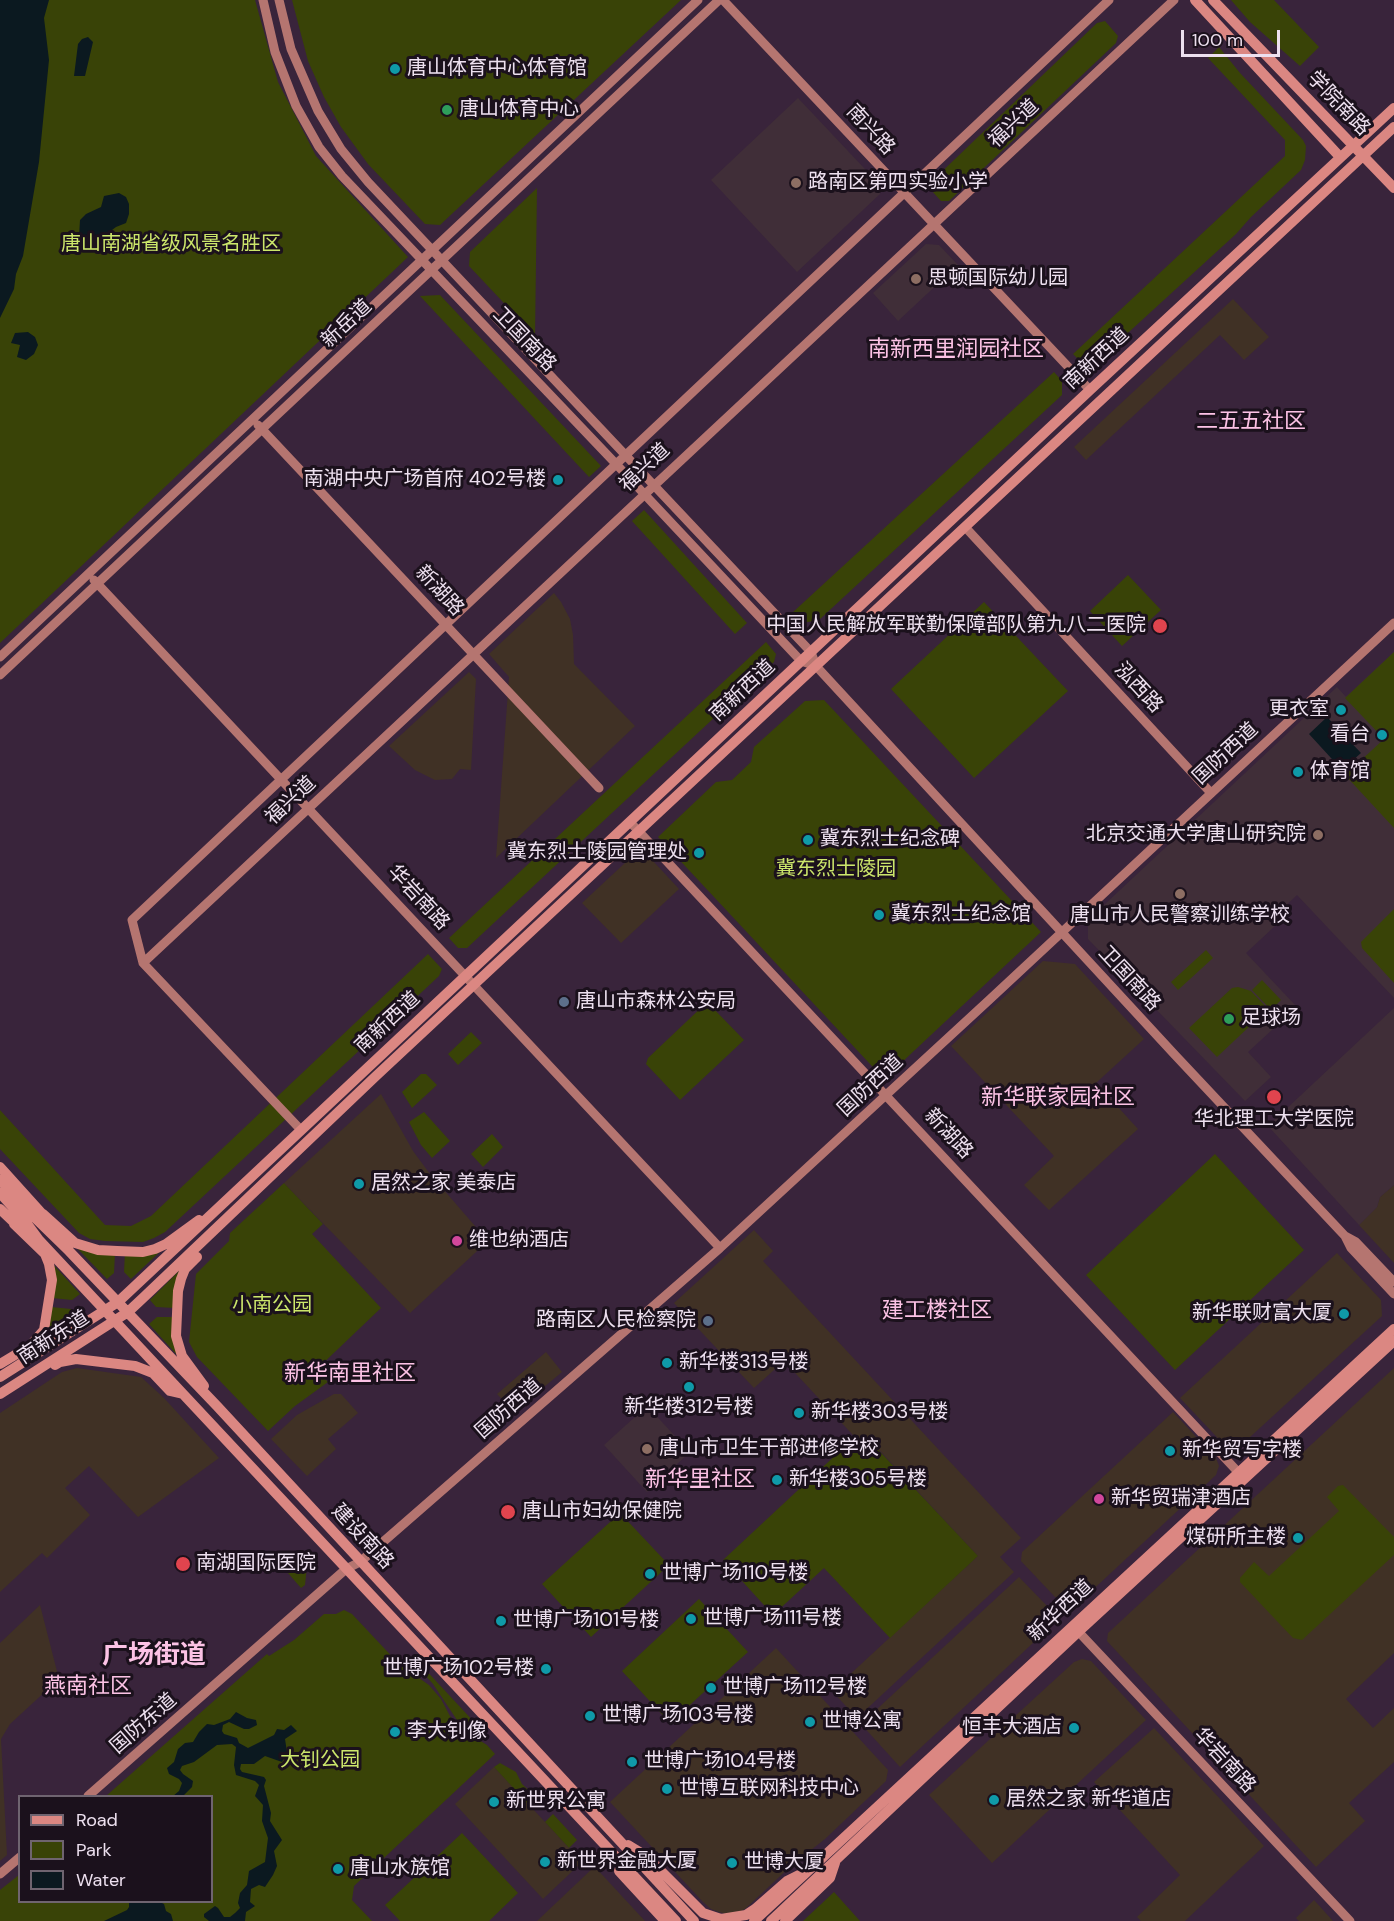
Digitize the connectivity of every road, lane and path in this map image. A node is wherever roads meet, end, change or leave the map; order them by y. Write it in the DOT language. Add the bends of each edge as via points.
graph roads {
  1 [pos="263,0"];
  2 [pos="279,0"];
  3 [pos="698,0"];
  4 [pos="721,0"];
  5 [pos="1109,0"];
  6 [pos="1174,0"];
  7 [pos="1195,0"];
  8 [pos="1213,0"];
  9 [pos="1394,108"];
  10 [pos="1394,127"];
  11 [pos="1352,147"];
  12 [pos="1363,155"];
  13 [pos="1340,157"];
  14 [pos="1394,188"];
  15 [pos="905,194"];
  16 [pos="934,224"];
  17 [pos="434,249"];
  18 [pos="422,260"];
  19 [pos="442,260"];
  20 [pos="432,270"];
  21 [pos="1090,390"];
  22 [pos="253,419"];
  23 [pos="262,429"];
  24 [pos="627,455"];
  25 [pos="617,465"];
  26 [pos="654,484"];
  27 [pos="644,494"];
  28 [pos="966,528"];
  29 [pos="89,573"];
  30 [pos="98,584"];
  31 [pos="1394,623"];
  32 [pos="446,625"];
  33 [pos="811,652"];
  34 [pos="474,655"];
  35 [pos="0,657"];
  36 [pos="801,661"];
  37 [pos="816,666"];
  38 [pos="0,675"];
  39 [pos="282,780"];
  40 [pos="599,788"];
  41 [pos="1211,793"];
  42 [pos="310,808"];
  43 [pos="630,822"];
  44 [pos="639,832"];
  45 [pos="1062,932"];
  46 [pos="143,963"];
  47 [pos="466,975"];
  48 [pos="475,984"];
  49 [pos="887,1095"];
  50 [pos="302,1130"];
  51 [pos="0,1167"];
  52 [pos="0,1180"];
  53 [pos="0,1193"];
  54 [pos="0,1209"];
  55 [pos="217,1209"];
  56 [pos="43,1214"];
  57 [pos="230,1216"];
  58 [pos="14,1224"];
  59 [pos="1345,1236"];
  60 [pos="39,1240"];
  61 [pos="720,1248"];
  62 [pos="69,1251"];
  63 [pos="1394,1282"];
  64 [pos="1394,1294"];
  65 [pos="118,1302"];
  66 [pos="106,1311"];
  67 [pos="128,1312"];
  68 [pos="115,1320"];
  69 [pos="1394,1329"];
  70 [pos="1394,1341"];
  71 [pos="0,1364"];
  72 [pos="0,1377"];
  73 [pos="4,1391"];
  74 [pos="183,1394"];
  75 [pos="217,1406"];
  76 [pos="1238,1472"];
  77 [pos="360,1562"];
  78 [pos="346,1569"];
  79 [pos="1076,1629"];
  80 [pos="90,1795"];
  81 [pos="594,1833"];
  82 [pos="618,1839"];
  83 [pos="18,1859"];
  84 [pos="836,1860"];
  85 [pos="810,1870"];
  86 [pos="0,1874"];
  87 [pos="665,1921"];
  88 [pos="676,1921"];
  89 [pos="694,1921"];
  90 [pos="754,1921"];
  91 [pos="771,1921"];
  92 [pos="785,1921"];
  93 [pos="1350,1921"];
  1 -- 18 [label="street, 卫国南路" via="275,52 307,128 342,176"];
  2 -- 17 [label="street, 卫国南路" via="302,77 329,131 368,182"];
  3 -- 17 [label="street, 新岳道"];
  4 -- 15 [label="street, 南兴路"];
  4 -- 19 [label="street, 新岳道"];
  5 -- 15 [label="street, 福兴道"];
  6 -- 16 [label="street, 福兴道"];
  7 -- 13 [label="main road, 学院南路"];
  8 -- 11 [label="main road, 学院南路"];
  9 -- 11 [label="main road, 南新西道"];
  10 -- 12 [label="main road, 南新西道"];
  11 -- 12 [label="main road, 学院南路"];
  11 -- 13 [label="main road, 南新西道"];
  12 -- 13 [label="main road, 学院南路"];
  12 -- 14 [label="main road, 学院南路"];
  12 -- 28 [label="main road, 南新西道"];
  13 -- 21 [label="main road, 南新西道"];
  15 -- 16 [label="street, 南兴路"];
  15 -- 24 [label="street, 福兴道"];
  16 -- 21 [label="street, 南兴路"];
  16 -- 26 [label="street, 福兴道"];
  17 -- 18 [label="street, 新岳道"];
  17 -- 19 [label="street, 卫国南路"];
  18 -- 20 [label="street, 卫国南路"];
  18 -- 22 [label="street, 新岳道"];
  19 -- 20 [label="street, 新岳道"];
  19 -- 24 [label="street, 卫国南路"];
  20 -- 23 [label="street, 新岳道"];
  20 -- 25 [label="street, 卫国南路"];
  21 -- 33 [label="main road, 南新西道"];
  22 -- 23 [label="street, 新湖路"];
  22 -- 29 [label="street, 新岳道"];
  23 -- 30 [label="street, 新岳道"];
  23 -- 32 [label="street, 新湖路"];
  24 -- 25 [label="street, 福兴道"];
  24 -- 26 [label="street, 卫国南路"];
  25 -- 27 [label="street, 卫国南路"];
  25 -- 32 [label="street, 福兴道"];
  26 -- 27 [label="street, 福兴道"];
  26 -- 33 [label="street, 卫国南路"];
  27 -- 34 [label="street, 福兴道"];
  27 -- 36 [label="street, 卫国南路"];
  28 -- 37 [label="main road, 南新西道"];
  28 -- 41 [label="street, 泓西路"];
  29 -- 30 [label="street, 华岩南路"];
  29 -- 35 [label="street, 新岳道"];
  30 -- 38 [label="street, 新岳道"];
  30 -- 39 [label="street, 华岩南路"];
  31 -- 41 [label="street, 国防西道"];
  32 -- 34 [label="street, 新湖路"];
  32 -- 39 [label="street, 福兴道"];
  33 -- 36 [label="main road, 南新西道"];
  33 -- 37 [label="street, 卫国南路"];
  34 -- 40 [label="street, 新湖路"];
  34 -- 42 [label="street, 福兴道"];
  36 -- 37 [label="street, 卫国南路"];
  36 -- 43 [label="main road, 南新西道"];
  37 -- 44 [label="main road, 南新西道"];
  37 -- 45 [label="street, 卫国南路"];
  39 -- 42 [label="street, 华岩南路"];
  39 -- 46 [label="street, 福兴道" via="132,920"];
  41 -- 45 [label="street, 国防西道"];
  42 -- 46 [label="street, 福兴道"];
  42 -- 47 [label="street, 华岩南路"];
  43 -- 44 [label="street, 新湖路"];
  43 -- 47 [label="main road, 南新西道"];
  44 -- 48 [label="main road, 南新西道"];
  44 -- 49 [label="street, 新湖路"];
  45 -- 49 [label="street, 国防西道"];
  45 -- 59 [label="street, 卫国南路"];
  46 -- 50 [label="street, 福兴道"];
  47 -- 48 [label="street, 华岩南路"];
  47 -- 50 [label="main road, 南新西道"];
  48 -- 57 [label="main road, 南新西道"];
  48 -- 61 [label="street, 华岩南路"];
  49 -- 61 [label="street, 国防西道"];
  49 -- 76 [label="street, 新湖路"];
  50 -- 55 [label="main road, 南新西道"];
  51 -- 56 [label="main road"];
  52 -- 62 [label="main road, 建设南路"];
  53 -- 60 [label="main road, 建设南路"];
  54 -- 58 [label="main road"];
  55 -- 56 [label="main road" via="166,1244 143,1252 98,1250 75,1243"];
  55 -- 65 [label="main road, 南新西道"];
  56 -- 62 [label="main road"];
  57 -- 67 [label="main road, 南新西道"];
  57 -- 75 [label="main road" via="215,1240 185,1269 178,1291 179,1350"];
  58 -- 60 [label="main road"];
  58 -- 71 [label="main road" via="45,1254 52,1280 44,1330 30,1346"];
  59 -- 63 [label="street, 卫国南路" via="1356,1242"];
  59 -- 64 [label="street, 卫国南路" via="1351,1248"];
  60 -- 66 [label="main road, 建设南路"];
  61 -- 77 [label="street, 国防西道"];
  62 -- 65 [label="main road, 建设南路"];
  65 -- 66 [label="main road, 南新东道"];
  65 -- 67 [label="main road, 建设南路"];
  66 -- 68 [label="main road, 建设南路"];
  66 -- 72 [label="main road, 南新东道"];
  67 -- 68 [label="main road, 南新东道"];
  67 -- 75 [label="main road, 建设南路"];
  68 -- 73 [label="main road, 南新东道"];
  68 -- 74 [label="main road, 建设南路"];
  69 -- 76 [label="main road, 新华西道"];
  70 -- 79 [label="main road, 新华西道"];
  73 -- 74 [label="main road" via="60,1362 76,1359 143,1368 170,1391"];
  74 -- 78 [label="main road, 建设南路"];
  75 -- 77 [label="main road, 建设南路"];
  76 -- 79 [label="main road, 新华西道"];
  77 -- 78 [label="street, 国防东道"];
  77 -- 82 [label="main road, 建设南路"];
  78 -- 80 [label="street, 国防东道"];
  78 -- 81 [label="main road, 建设南路"];
  79 -- 84 [label="main road, 新华西道"];
  79 -- 85 [label="main road, 新华西道"];
  79 -- 93 [label="street, 华岩南路"];
  81 -- 87 [label="main road" via="609,1860"];
  81 -- 88 [label="main road, 建设南路"];
  82 -- 85 [label="main road" via="646,1856 703,1913 721,1919 746,1915 787,1881"];
  82 -- 89 [label="main road, 建设南路"];
  83 -- 86 [label="street"];
  84 -- 91 [label="main road, 新华西道"];
  84 -- 92 [label="main road" via="830,1878"];
  85 -- 90 [label="main road, 新华西道"];
}
